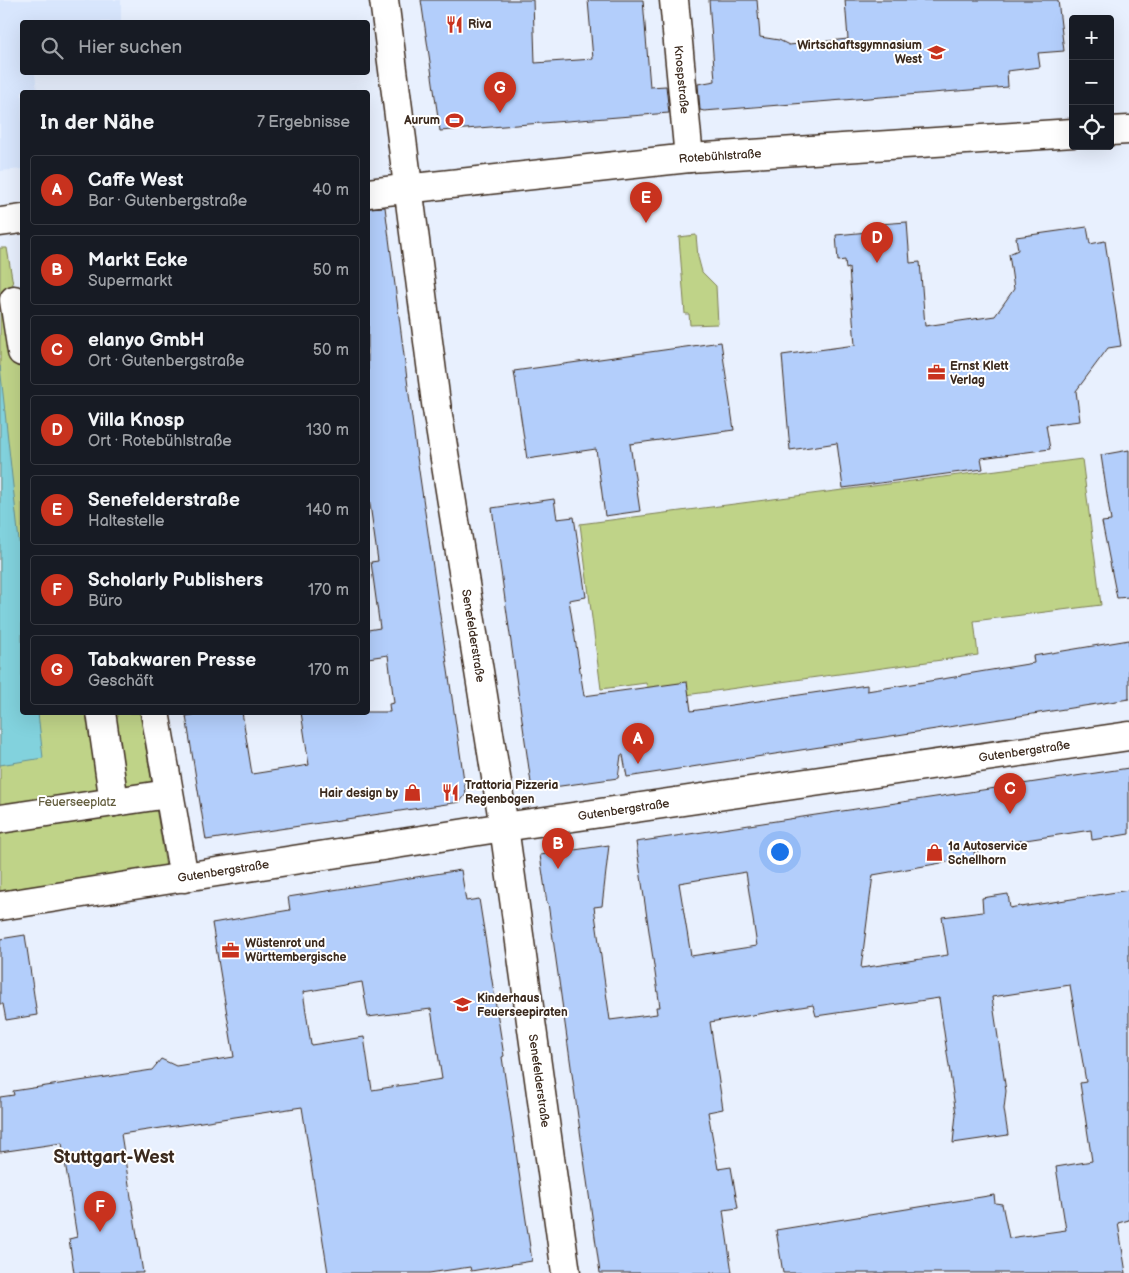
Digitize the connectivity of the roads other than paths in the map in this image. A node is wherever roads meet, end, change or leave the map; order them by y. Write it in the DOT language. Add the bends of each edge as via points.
graph roads {
  1 [pos="384,0"];
  2 [pos="674,0"];
  3 [pos="1129,130"];
  4 [pos="1114,131"];
  5 [pos="1069,133"];
  6 [pos="689,158"];
  7 [pos="408,190"];
  8 [pos="370,193"];
  9 [pos="20,220"];
  10 [pos="0,222"];
  11 [pos="12,300"];
  12 [pos="20,342"];
  13 [pos="101,715"];
  14 [pos="155,715"];
  15 [pos="1129,736"];
  16 [pos="168,794"];
  17 [pos="114,802"];
  18 [pos="0,820"];
  19 [pos="504,828"];
  20 [pos="184,878"];
  21 [pos="0,906"];
  22 [pos="566,1273"];
  1 -- 7 [label="street, Senefelderstraße"];
  2 -- 6 [label="street, Knospstraße"];
  3 -- 4 [label="street"];
  5 -- 6 [label="street, Rotebühlstraße"];
  6 -- 7 [label="street, Rotebühlstraße"];
  7 -- 8 [label="street, Rotebühlstraße"];
  7 -- 19 [label="street, Senefelderstraße" via="436,403"];
  9 -- 10 [label="street"];
  11 -- 12 [label="street"];
  13 -- 17 [label="street"];
  14 -- 16 [label="street"];
  15 -- 19 [label="street, Gutenbergstraße"];
  16 -- 17 [label="street"];
  16 -- 20 [label="street"];
  17 -- 18 [label="street"];
  19 -- 20 [label="street, Gutenbergstraße"];
  19 -- 22 [label="street, Senefelderstraße"];
  20 -- 21 [label="street, Gutenbergstraße"];
}
